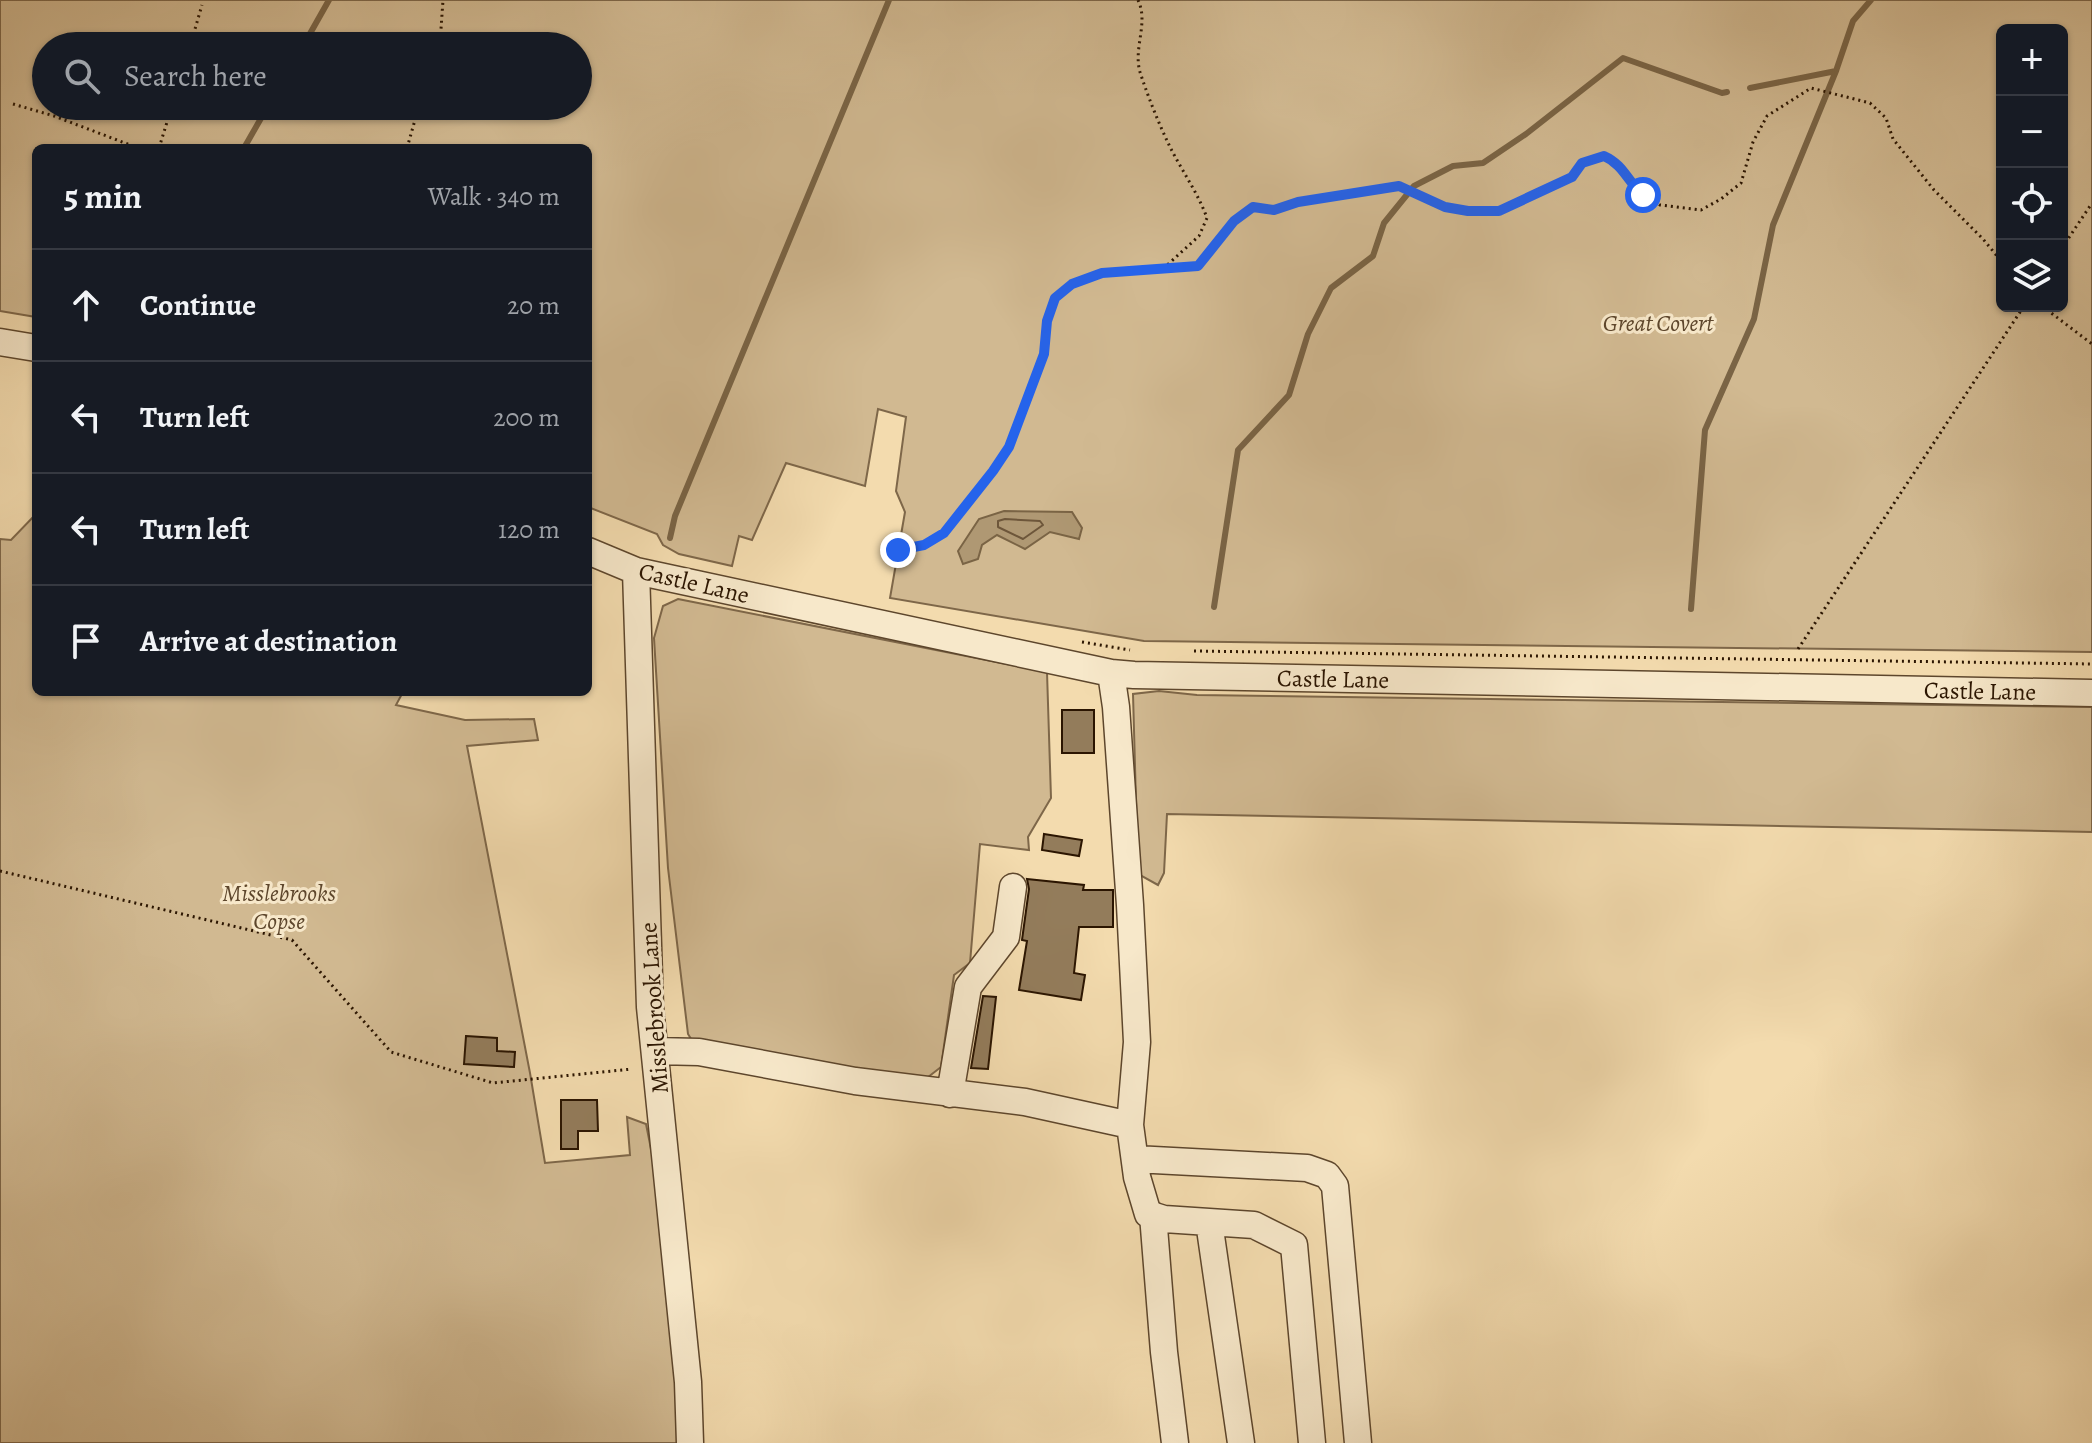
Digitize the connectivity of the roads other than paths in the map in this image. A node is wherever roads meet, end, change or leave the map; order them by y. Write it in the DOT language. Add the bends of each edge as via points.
graph roads {
  1 [pos="0,342"];
  2 [pos="32,347"];
  3 [pos="592,553"];
  4 [pos="636,571"];
  5 [pos="1111,673"];
  6 [pos="2092,693"];
  7 [pos="1013,887"];
  8 [pos="656,1060"];
  9 [pos="950,1094"];
  10 [pos="1130,1125"];
  11 [pos="1135,1159"];
  12 [pos="1153,1215"];
  13 [pos="1209,1222"];
  14 [pos="690,1443"];
  15 [pos="1175,1443"];
  16 [pos="1241,1443"];
  17 [pos="1312,1443"];
  18 [pos="1358,1443"];
  1 -- 2 [label="street"];
  3 -- 4 [label="street, Castle Lane"];
  4 -- 5 [label="street, Castle Lane"];
  4 -- 8 [label="street, Misslebrook Lane"];
  5 -- 6 [label="street, Castle Lane"];
  5 -- 10 [label="street" via="1136,1027"];
  7 -- 9 [label="street" via="1006,937 968,987"];
  8 -- 9 [label="street" via="699,1052"];
  8 -- 14 [label="street, Misslebrook Lane"];
  9 -- 10 [label="street" via="1025,1102"];
  10 -- 11 [label="street"];
  11 -- 12 [label="street" via="1141,1196"];
  11 -- 18 [label="street" via="1307,1168 1327,1175 1335,1186"];
  12 -- 13 [label="street"];
  12 -- 15 [label="street"];
  13 -- 16 [label="street"];
  13 -- 17 [label="street" via="1254,1225 1294,1245"];
}
